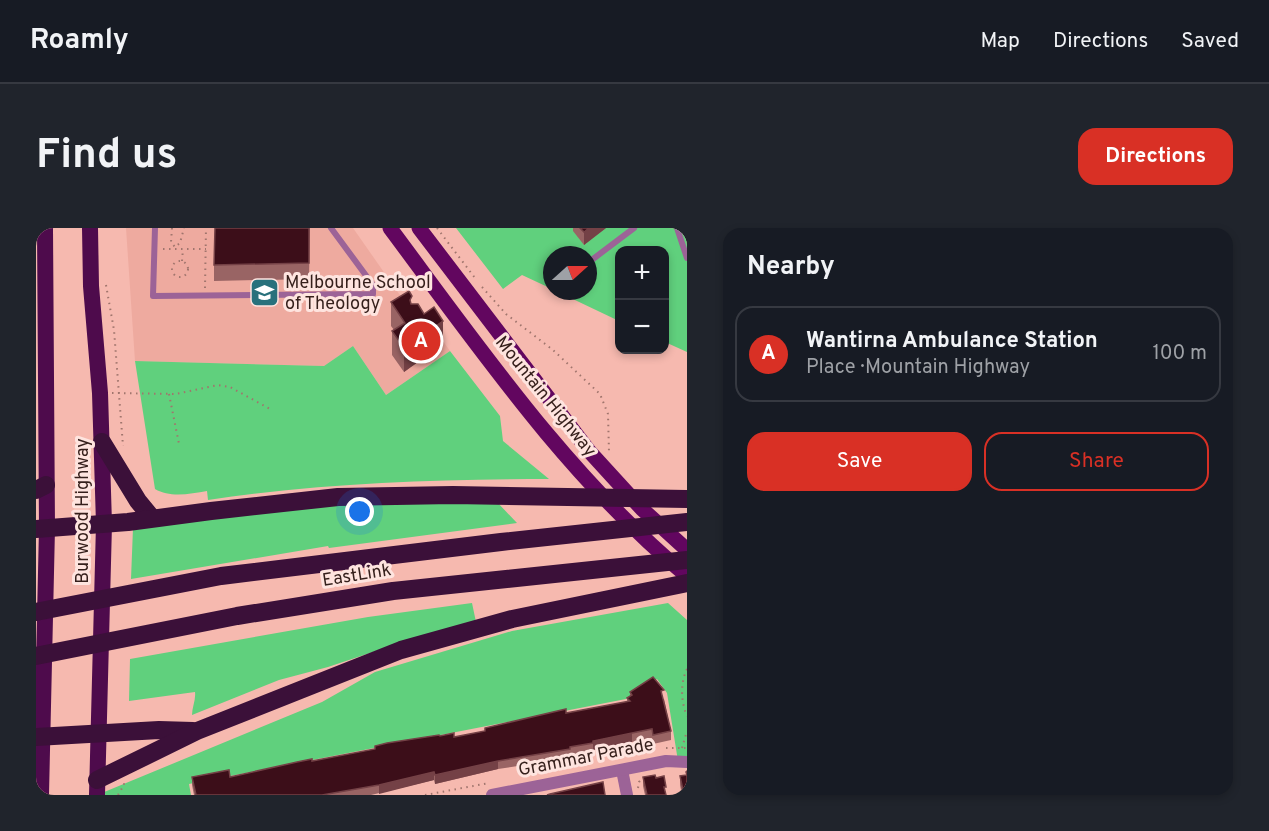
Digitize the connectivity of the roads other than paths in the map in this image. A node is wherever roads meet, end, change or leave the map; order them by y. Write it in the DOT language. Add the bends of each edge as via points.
graph roads {
  1 [pos="45,228"];
  2 [pos="90,228"];
  3 [pos="155,228"];
  4 [pos="331,228"];
  5 [pos="390,228"];
  6 [pos="418,228"];
  7 [pos="634,228"];
  8 [pos="677,228"];
  9 [pos="597,256"];
  10 [pos="687,258"];
  11 [pos="102,442"];
  12 [pos="41,488"];
  13 [pos="680,498"];
  14 [pos="152,518"];
  15 [pos="687,522"];
  16 [pos="104,524"];
  17 [pos="41,529"];
  18 [pos="687,550"];
  19 [pos="687,560"];
  20 [pos="687,576"];
  21 [pos="687,583"];
  22 [pos="36,612"];
  23 [pos="36,656"];
  24 [pos="197,731"];
  25 [pos="100,733"];
  26 [pos="39,737"];
  27 [pos="687,762"];
  28 [pos="622,770"];
  29 [pos="97,787"];
  30 [pos="41,795"];
  31 [pos="492,795"];
  32 [pos="627,795"];
  1 -- 12 [label="highway, Burwood Highway"];
  2 -- 11 [label="highway, Burwood Highway"];
  3 -- 4 [label="lane" via="153,296 373,294 374,285"];
  5 -- 20 [label="main road, Mountain Highway" via="441,304 567,458 626,521"];
  6 -- 18 [label="main road, Mountain Highway" via="589,451 642,509"];
  7 -- 9 [label="lane"];
  8 -- 10 [label="lane"];
  11 -- 14 [label="highway"];
  11 -- 16 [label="highway, Burwood Highway"];
  12 -- 17 [label="highway, Burwood Highway"];
  13 -- 14 [label="highway" via="338,498"];
  14 -- 16 [label="highway"];
  15 -- 22 [label="highway, EastLink" via="221,576"];
  16 -- 17 [label="highway"];
  16 -- 25 [label="highway, Burwood Highway"];
  17 -- 26 [label="highway, Burwood Highway"];
  19 -- 23 [label="highway, EastLink" via="393,591 237,616"];
  21 -- 24 [label="highway" via="512,619 401,650"];
  24 -- 25 [label="highway"];
  24 -- 29 [label="highway"];
  25 -- 26 [label="highway"];
  25 -- 29 [label="highway, Burwood Highway"];
  26 -- 30 [label="highway, Burwood Highway"];
  27 -- 28 [label="street, Grammar Parade" via="666,761"];
  28 -- 31 [label="street, Grammar Parade"];
  28 -- 32 [label="street"];
}
